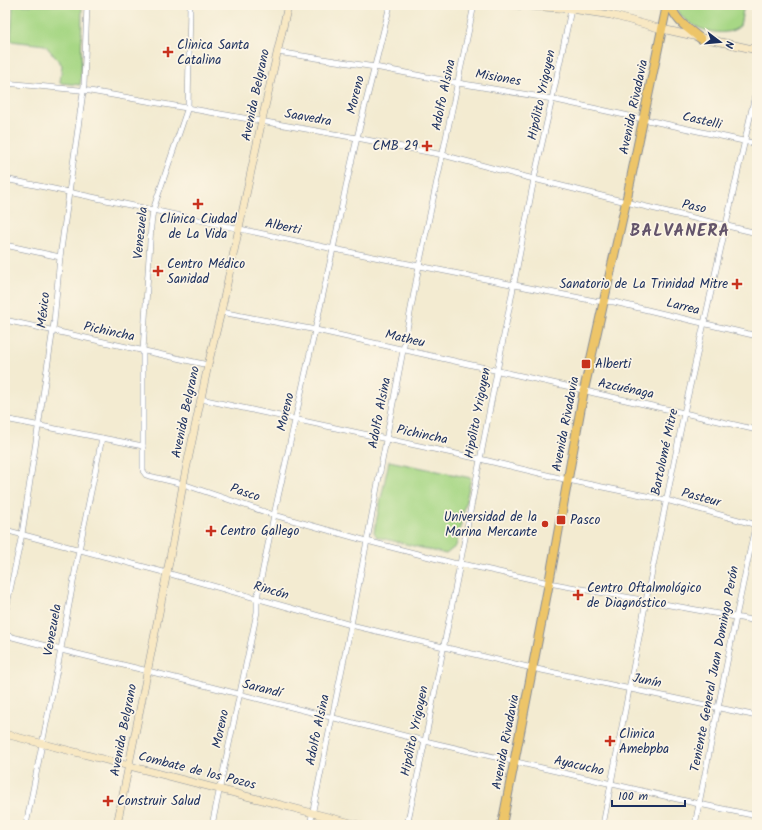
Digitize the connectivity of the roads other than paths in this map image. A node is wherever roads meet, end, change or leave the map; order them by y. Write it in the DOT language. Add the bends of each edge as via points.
graph roads {
  1 [pos="87,5"];
  2 [pos="190,5"];
  3 [pos="288,5"];
  4 [pos="390,5"];
  5 [pos="474,5"];
  6 [pos="515,5"];
  7 [pos="667,5"];
  8 [pos="671,5"];
  9 [pos="571,7"];
  10 [pos="662,29"];
  11 [pos="701,38"];
  12 [pos="757,50"];
  13 [pos="277,52"];
  14 [pos="374,67"];
  15 [pos="5,83"];
  16 [pos="458,83"];
  17 [pos="757,86"];
  18 [pos="84,90"];
  19 [pos="552,99"];
  20 [pos="188,108"];
  21 [pos="643,119"];
  22 [pos="262,120"];
  23 [pos="357,138"];
  24 [pos="745,142"];
  25 [pos="757,144"];
  26 [pos="442,155"];
  27 [pos="5,179"];
  28 [pos="534,179"];
  29 [pos="70,192"];
  30 [pos="626,202"];
  31 [pos="153,210"];
  32 [pos="726,226"];
  33 [pos="239,229"];
  34 [pos="757,233"];
  35 [pos="5,245"];
  36 [pos="333,249"];
  37 [pos="60,257"];
  38 [pos="419,266"];
  39 [pos="513,285"];
  40 [pos="604,301"];
  41 [pos="221,312"];
  42 [pos="5,320"];
  43 [pos="705,324"];
  44 [pos="316,330"];
  45 [pos="53,331"];
  46 [pos="757,336"];
  47 [pos="403,349"];
  48 [pos="143,350"];
  49 [pos="208,365"];
  50 [pos="497,371"];
  51 [pos="584,390"];
  52 [pos="201,399"];
  53 [pos="684,413"];
  54 [pos="5,419"];
  55 [pos="296,419"];
  56 [pos="38,426"];
  57 [pos="757,430"];
  58 [pos="102,438"];
  59 [pos="386,439"];
  60 [pos="143,446"];
  61 [pos="480,459"];
  62 [pos="568,480"];
  63 [pos="184,484"];
  64 [pos="666,500"];
  65 [pos="274,515"];
  66 [pos="757,517"];
  67 [pos="756,524"];
  68 [pos="5,530"];
  69 [pos="22,534"];
  70 [pos="367,541"];
  71 [pos="78,550"];
  72 [pos="460,564"];
  73 [pos="167,573"];
  74 [pos="549,583"];
  75 [pos="257,598"];
  76 [pos="646,601"];
  77 [pos="5,614"];
  78 [pos="736,617"];
  79 [pos="757,621"];
  80 [pos="351,624"];
  81 [pos="5,636"];
  82 [pos="444,647"];
  83 [pos="61,650"];
  84 [pos="532,668"];
  85 [pos="148,671"];
  86 [pos="629,689"];
  87 [pos="240,695"];
  88 [pos="718,708"];
  89 [pos="757,716"];
  90 [pos="331,718"];
  91 [pos="5,734"];
  92 [pos="425,741"];
  93 [pos="42,744"];
  94 [pos="514,762"];
  95 [pos="129,766"];
  96 [pos="611,785"];
  97 [pos="219,789"];
  98 [pos="699,804"];
  99 [pos="312,812"];
  100 [pos="757,816"];
  101 [pos="26,825"];
  102 [pos="118,825"];
  103 [pos="212,825"];
  104 [pos="310,825"];
  105 [pos="359,825"];
  106 [pos="407,825"];
  107 [pos="502,825"];
  108 [pos="604,825"];
  109 [pos="696,825"];
  1 -- 18 [label="street, México"];
  2 -- 20 [label="street, Venezuela"];
  3 -- 13 [label="main road, Avenida Belgrano"];
  4 -- 14 [label="street, Moreno"];
  5 -- 16 [label="street, Adolfo Alsina"];
  6 -- 9 [label="main road"];
  7 -- 10 [label="main road, Avenida Rivadavia"];
  8 -- 11 [label="main road" via="678,20"];
  9 -- 10 [label="main road"];
  9 -- 19 [label="street, Hipólito Yrigoyen"];
  10 -- 11 [label="main road"];
  10 -- 21 [label="main road, Avenida Rivadavia"];
  11 -- 12 [label="main road"];
  13 -- 14 [label="street, Misiones"];
  13 -- 22 [label="main road, Avenida Belgrano"];
  14 -- 16 [label="street, Misiones"];
  14 -- 23 [label="street, Moreno"];
  15 -- 18 [label="street, Saavedra"];
  16 -- 19 [label="street, Misiones"];
  16 -- 26 [label="street, Adolfo Alsina"];
  17 -- 24 [label="street, Bartolomé Mitre"];
  18 -- 20 [label="street, Saavedra"];
  18 -- 29 [label="street, México"];
  19 -- 21 [label="street, Misiones"];
  19 -- 28 [label="street, Hipólito Yrigoyen"];
  20 -- 22 [label="street, Saavedra"];
  20 -- 31 [label="street, Venezuela"];
  21 -- 24 [label="street, Castelli"];
  21 -- 30 [label="main road, Avenida Rivadavia"];
  22 -- 23 [label="street, Saavedra"];
  22 -- 33 [label="main road, Avenida Belgrano"];
  23 -- 26 [label="street, Saavedra"];
  23 -- 36 [label="street, Moreno"];
  24 -- 25 [label="street, Castelli"];
  24 -- 32 [label="street, Bartolomé Mitre"];
  26 -- 28 [label="street, Saavedra"];
  26 -- 38 [label="street, Adolfo Alsina"];
  27 -- 29 [label="street, Alberti"];
  28 -- 30 [label="street, Saavedra"];
  28 -- 39 [label="street, Hipólito Yrigoyen"];
  29 -- 31 [label="street, Alberti"];
  29 -- 37 [label="street, México"];
  30 -- 32 [label="street, Paso"];
  30 -- 40 [label="main road, Avenida Rivadavia"];
  31 -- 33 [label="street, Alberti"];
  31 -- 48 [label="street, Venezuela"];
  32 -- 34 [label="street, Paso"];
  32 -- 43 [label="street, Bartolomé Mitre"];
  33 -- 36 [label="street, Alberti"];
  33 -- 41 [label="main road, Avenida Belgrano"];
  35 -- 37 [label="street"];
  36 -- 38 [label="street, Alberti"];
  36 -- 44 [label="street, Moreno"];
  37 -- 45 [label="street, México"];
  38 -- 39 [label="street, Alberti"];
  38 -- 47 [label="street, Adolfo Alsina"];
  39 -- 40 [label="street, Alberti"];
  39 -- 50 [label="street, Hipólito Yrigoyen"];
  40 -- 43 [label="street, Larrea"];
  40 -- 51 [label="main road, Avenida Rivadavia"];
  41 -- 44 [label="street, Matheu"];
  41 -- 49 [label="main road, Avenida Belgrano"];
  42 -- 45 [label="street, Pichincha"];
  43 -- 46 [label="street, Larrea"];
  43 -- 53 [label="street, Bartolomé Mitre"];
  44 -- 47 [label="street, Matheu"];
  44 -- 55 [label="street, Moreno"];
  45 -- 48 [label="street, Pichincha"];
  45 -- 56 [label="street, México"];
  47 -- 50 [label="street, Matheu"];
  47 -- 59 [label="street, Adolfo Alsina"];
  48 -- 49 [label="street, Pichincha"];
  48 -- 60 [label="street, Venezuela"];
  49 -- 52 [label="main road, Avenida Belgrano"];
  50 -- 51 [label="street, Matheu"];
  50 -- 61 [label="street, Hipólito Yrigoyen"];
  51 -- 53 [label="street, Azcuénaga"];
  51 -- 62 [label="main road, Avenida Rivadavia"];
  52 -- 55 [label="street, Pichincha"];
  52 -- 63 [label="main road, Avenida Belgrano"];
  53 -- 57 [label="street, Azcuénaga"];
  53 -- 64 [label="street, Bartolomé Mitre"];
  54 -- 56 [label="street"];
  55 -- 59 [label="street, Pichincha"];
  55 -- 65 [label="street, Moreno"];
  56 -- 58 [label="street"];
  56 -- 69 [label="street, México"];
  58 -- 60 [label="street"];
  58 -- 71 [label="street, Venezuela"];
  59 -- 61 [label="street, Pichincha"];
  59 -- 70 [label="street, Adolfo Alsina"];
  60 -- 63 [label="street, Pasco" via="143,471 146,475"];
  61 -- 62 [label="street, Pichincha"];
  61 -- 72 [label="street, Hipólito Yrigoyen"];
  62 -- 64 [label="street, Pasteur"];
  62 -- 74 [label="main road, Avenida Rivadavia"];
  63 -- 65 [label="street, Pasco"];
  63 -- 73 [label="main road, Avenida Belgrano"];
  64 -- 67 [label="street, Pasteur"];
  64 -- 76 [label="street, Bartolomé Mitre"];
  65 -- 70 [label="street, Pasco"];
  65 -- 75 [label="street, Moreno"];
  66 -- 67 [label="street, Teniente General Juan Domingo Perón"];
  67 -- 78 [label="street, Teniente General Juan Domingo Perón"];
  68 -- 69 [label="street, Rincón"];
  69 -- 71 [label="street, Rincón"];
  69 -- 77 [label="street, México"];
  70 -- 72 [label="street, Pasco"];
  70 -- 80 [label="street, Adolfo Alsina"];
  71 -- 73 [label="street, Rincón"];
  71 -- 83 [label="street, Venezuela"];
  72 -- 74 [label="street, Pasco"];
  72 -- 82 [label="street, Hipólito Yrigoyen"];
  73 -- 75 [label="street, Rincón"];
  73 -- 85 [label="main road, Avenida Belgrano"];
  74 -- 76 [label="street, Pasco"];
  74 -- 84 [label="main road, Avenida Rivadavia"];
  75 -- 80 [label="street, Rincón"];
  75 -- 87 [label="street, Moreno" via="257,612"];
  76 -- 78 [label="street, Pasco"];
  76 -- 86 [label="street, Bartolomé Mitre"];
  78 -- 79 [label="street, Pasco"];
  78 -- 88 [label="street, Teniente General Juan Domingo Perón"];
  80 -- 82 [label="street, Rincón"];
  80 -- 90 [label="street, Adolfo Alsina"];
  81 -- 83 [label="street, Sarandí"];
  82 -- 84 [label="street, Rincón"];
  82 -- 92 [label="street, Hipólito Yrigoyen"];
  83 -- 85 [label="street, Sarandí"];
  83 -- 93 [label="street, Venezuela"];
  84 -- 86 [label="street, Junín"];
  84 -- 94 [label="main road, Avenida Rivadavia"];
  85 -- 87 [label="street, Sarandí"];
  85 -- 95 [label="main road, Avenida Belgrano"];
  86 -- 88 [label="street, Junín"];
  86 -- 96 [label="street, Bartolomé Mitre"];
  87 -- 90 [label="street, Sarandí"];
  87 -- 97 [label="street, Moreno"];
  88 -- 89 [label="street, Junín"];
  88 -- 98 [label="street, Teniente General Juan Domingo Perón"];
  90 -- 92 [label="street, Sarandí"];
  90 -- 99 [label="street, Adolfo Alsina"];
  91 -- 93 [label="main road, Combate de los Pozos"];
  92 -- 94 [label="street, Sarandí"];
  92 -- 106 [label="street, Hipólito Yrigoyen"];
  93 -- 95 [label="main road, Combate de los Pozos"];
  93 -- 101 [label="street, Venezuela"];
  94 -- 96 [label="street, Ayacucho"];
  94 -- 107 [label="main road, Avenida Rivadavia"];
  95 -- 97 [label="main road, Combate de los Pozos"];
  95 -- 102 [label="main road, Avenida Belgrano"];
  96 -- 98 [label="street, Ayacucho"];
  96 -- 108 [label="street, Bartolomé Mitre"];
  97 -- 99 [label="main road, Combate de los Pozos"];
  97 -- 103 [label="street, Moreno"];
  98 -- 100 [label="street, Ayacucho"];
  98 -- 109 [label="street, Teniente General Juan Domingo Perón"];
  99 -- 104 [label="street, Adolfo Alsina"];
  99 -- 105 [label="main road, Combate de los Pozos"];
}
